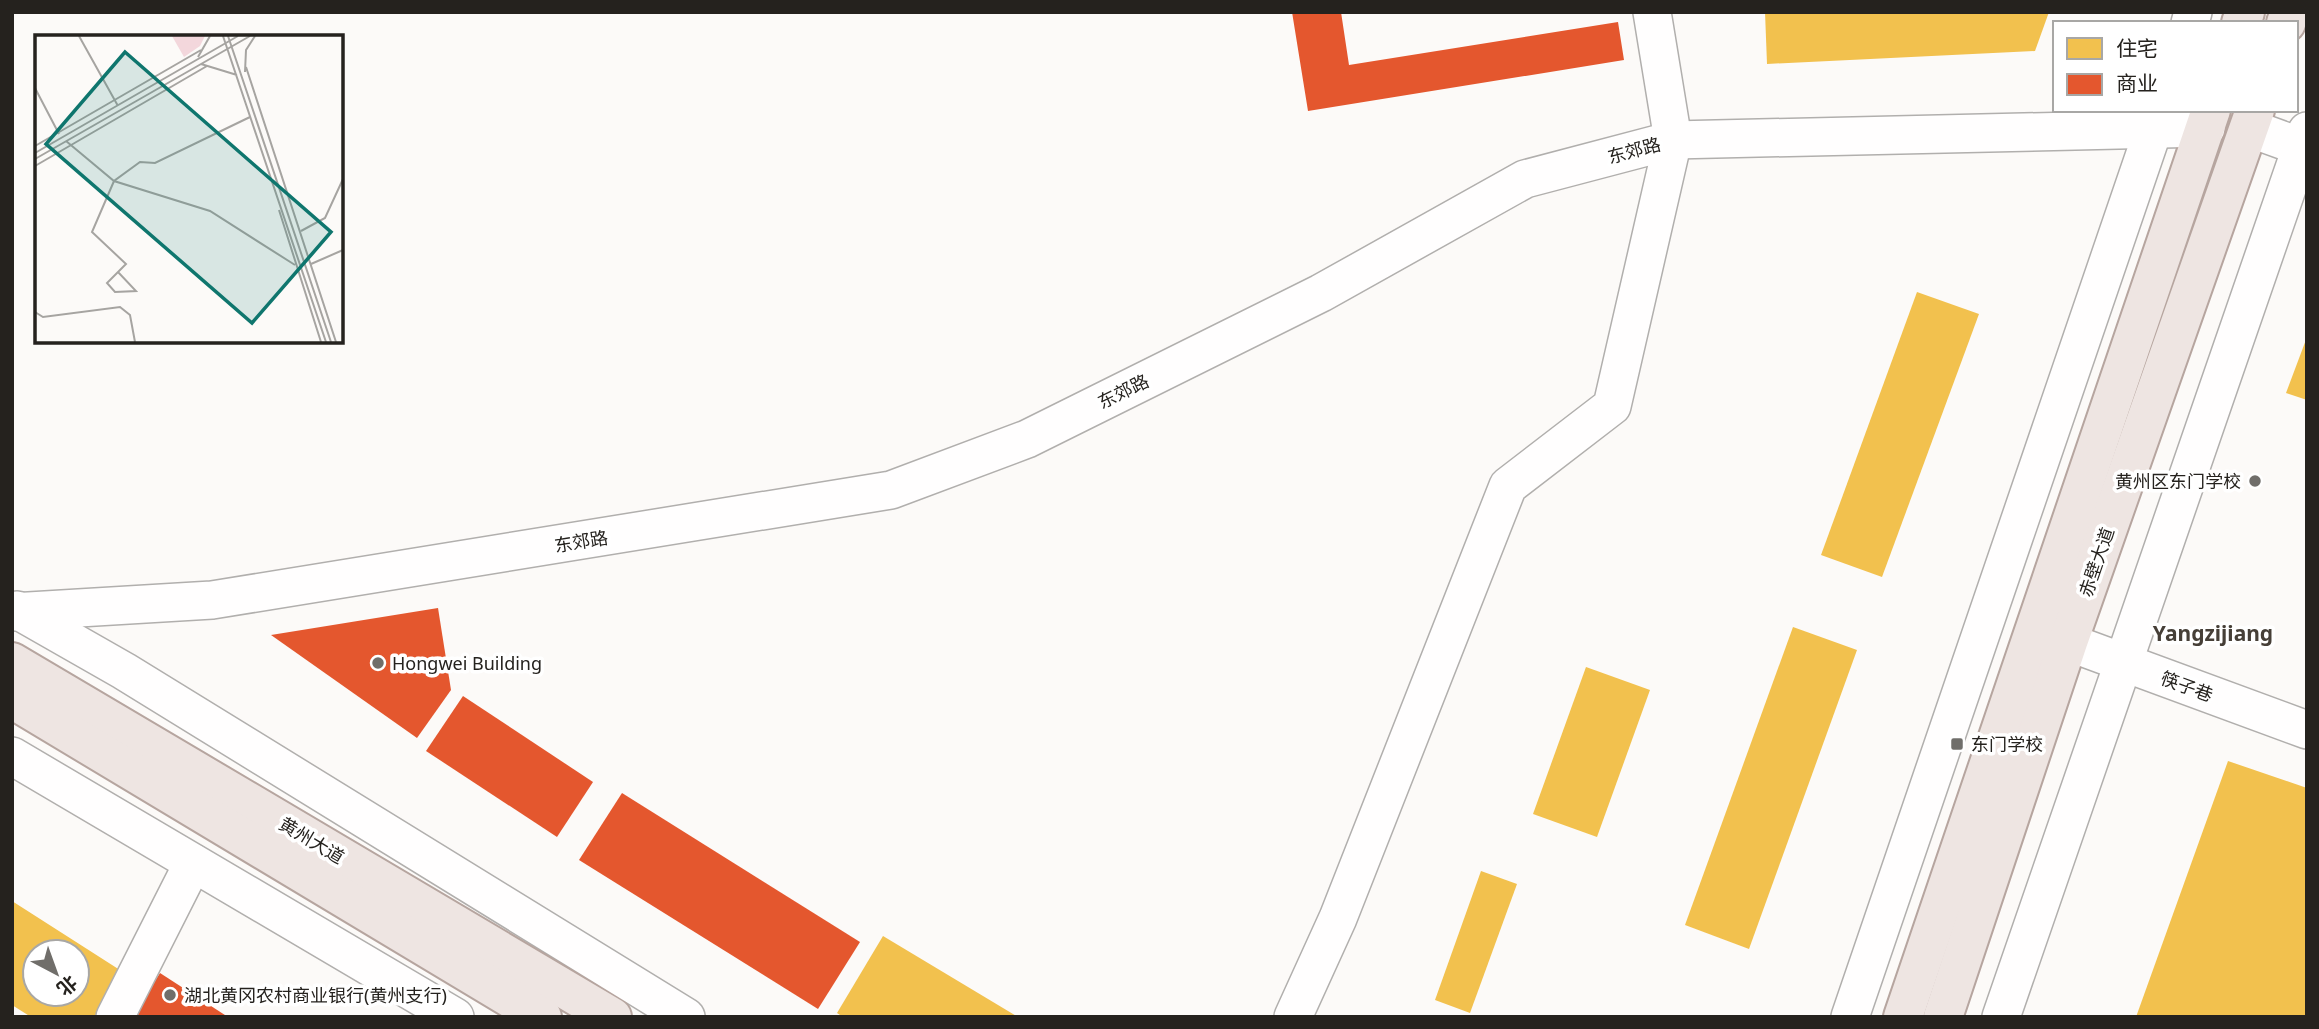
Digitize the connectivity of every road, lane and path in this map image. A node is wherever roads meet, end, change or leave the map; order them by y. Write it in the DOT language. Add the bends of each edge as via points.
graph roads {
  1 [pos="1651,12"];
  2 [pos="2208,119"];
  3 [pos="2252,119"];
  4 [pos="2157,120"];
  5 [pos="1673,140"];
  6 [pos="2305,143"];
  7 [pos="15,610"];
  8 [pos="2068,642"];
  9 [pos="12,662"];
  10 [pos="2123,662"];
  11 [pos="12,699"];
  12 [pos="2307,730"];
  13 [pos="12,756"];
  14 [pos="193,863"];
  15 [pos="115,1017"];
  16 [pos="455,1017"];
  17 [pos="542,1017"];
  18 [pos="612,1017"];
  19 [pos="686,1017"];
  20 [pos="1293,1017"];
  21 [pos="1850,1017"];
  22 [pos="1903,1017"];
  23 [pos="1943,1017"];
  24 [pos="2001,1017"];
  1 -- 5 [label="street"];
  2 -- 4 [label="street, 东郊路"];
  2 -- 22 [label="main road, 赤壁大道"];
  3 -- 6 [label="street"];
  3 -- 8 [label="main road, 赤壁大道"];
  4 -- 5 [label="street, 东郊路"];
  4 -- 21 [label="street"];
  5 -- 7 [label="street, 东郊路" via="1525,179 1321,293 1027,439 891,490 212,600"];
  5 -- 20 [label="street" via="1612,406 1508,486 1338,918"];
  6 -- 10 [label="street"];
  7 -- 19 [label="street" via="124,671"];
  8 -- 10 [label="street, 筷子巷"];
  8 -- 23 [label="main road, 赤壁大道"];
  9 -- 18 [label="main road, 黄州大道"];
  10 -- 12 [label="street, 筷子巷"];
  10 -- 24 [label="street"];
  11 -- 17 [label="main road, 黄州大道"];
  13 -- 14 [label="street"];
  14 -- 15 [label="street"];
  14 -- 16 [label="street"];
}
